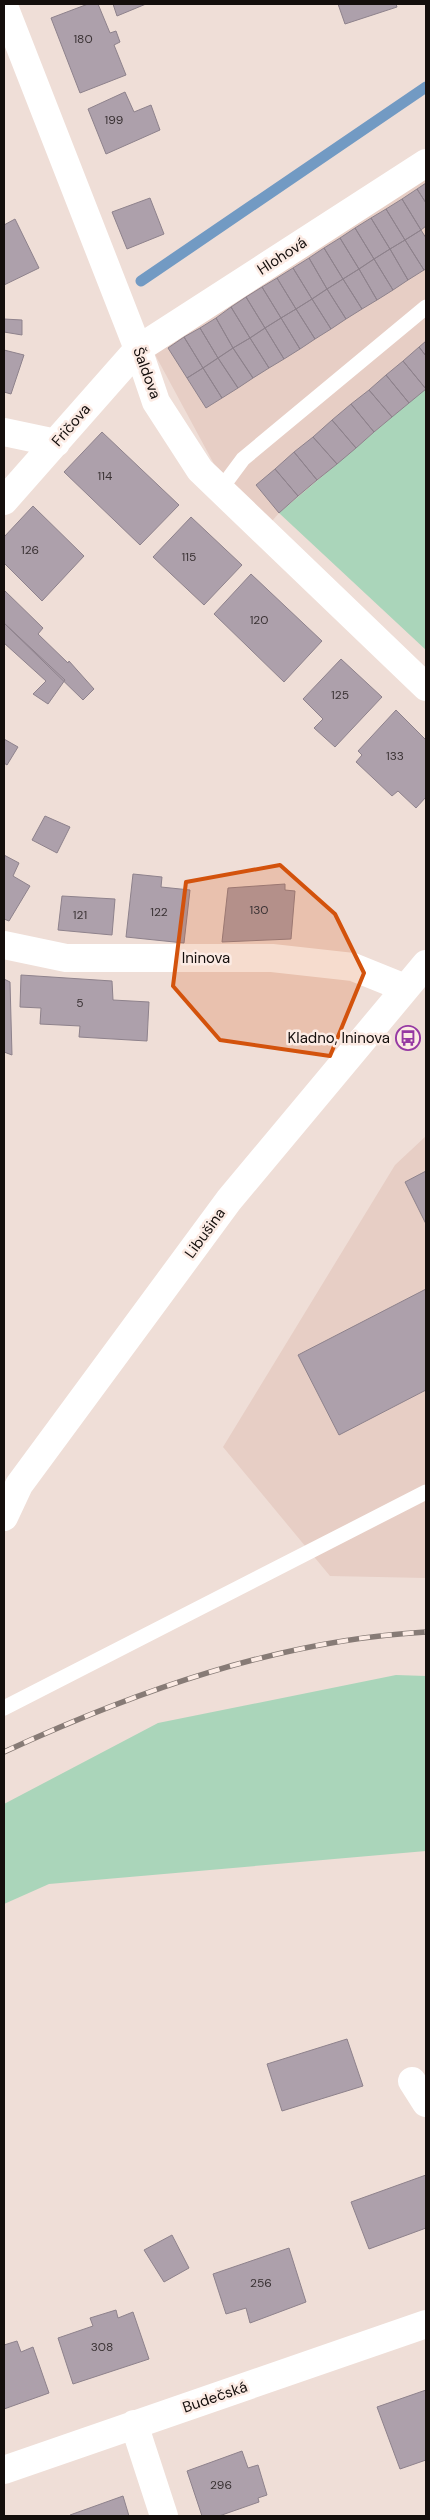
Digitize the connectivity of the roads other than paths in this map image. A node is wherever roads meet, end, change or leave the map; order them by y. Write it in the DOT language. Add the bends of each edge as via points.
graph roads {
  1 [pos="4,6"];
  2 [pos="426,163"];
  3 [pos="426,307"];
  4 [pos="138,349"];
  5 [pos="4,432"];
  6 [pos="56,443"];
  7 [pos="220,490"];
  8 [pos="4,500"];
  9 [pos="426,686"];
  10 [pos="4,945"];
  11 [pos="426,964"];
  12 [pos="405,988"];
  13 [pos="12,1485"];
  14 [pos="426,1492"];
  15 [pos="4,1517"];
  16 [pos="4,1708"];
  17 [pos="426,2324"];
  18 [pos="134,2424"];
  19 [pos="4,2470"];
  20 [pos="164,2516"];
  1 -- 4 [label="street, Šaldova"];
  2 -- 4 [label="street, Hlohová"];
  3 -- 7 [label="lane" via="243,459"];
  4 -- 6 [label="street, Fričova"];
  4 -- 7 [label="street, Šaldova" via="156,402 200,470"];
  5 -- 6 [label="street"];
  6 -- 8 [label="street, Fričova"];
  7 -- 9 [label="street, Šaldova"];
  10 -- 12 [label="street, Ininova" via="66,958 272,958 353,967"];
  11 -- 12 [label="street, Libušina"];
  12 -- 13 [label="street, Libušina" via="229,1200"];
  13 -- 15 [label="street, Libušina"];
  14 -- 16 [label="lane"];
  17 -- 18 [label="street, Budečská"];
  18 -- 19 [label="street, Budečská"];
  18 -- 20 [label="street"];
}
